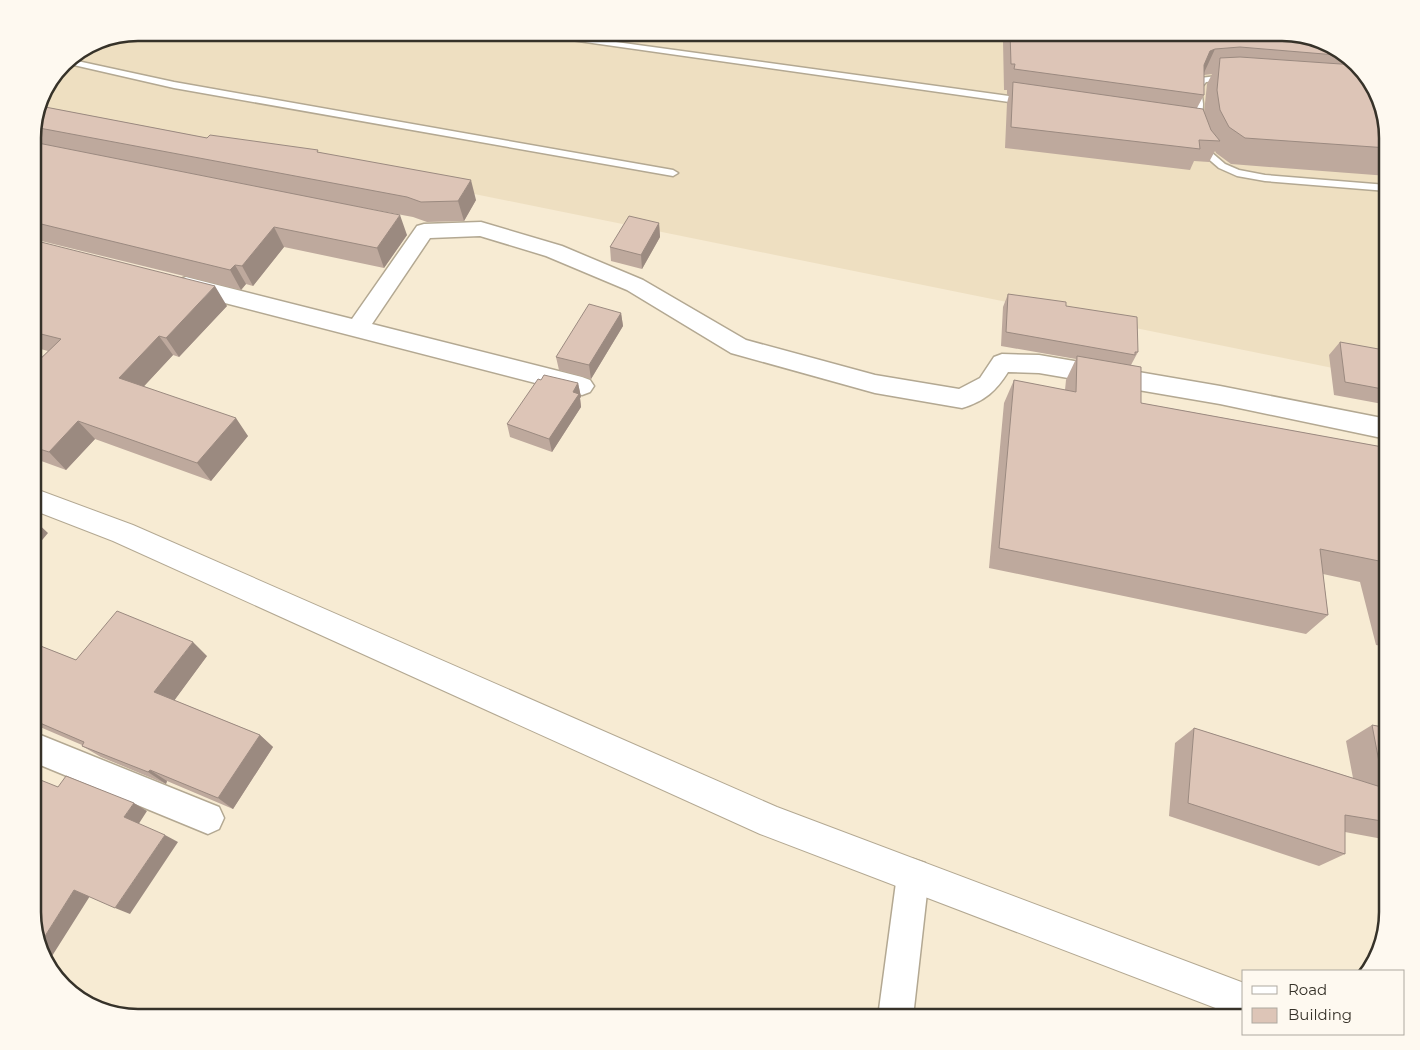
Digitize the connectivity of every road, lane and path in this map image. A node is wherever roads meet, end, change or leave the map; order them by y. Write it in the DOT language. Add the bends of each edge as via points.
graph roads {
  1 [pos="599,41"];
  2 [pos="76,63"];
  3 [pos="1236,78"];
  4 [pos="1029,102"];
  5 [pos="673,173"];
  6 [pos="1379,187"];
  7 [pos="166,280"];
  8 [pos="358,329"];
  9 [pos="582,386"];
  10 [pos="1379,427"];
  11 [pos="41,502"];
  12 [pos="41,750"];
  13 [pos="208,818"];
  14 [pos="913,876"];
  15 [pos="1242,1000"];
  16 [pos="896,1009"];
  1 -- 4 [label="lane"];
  2 -- 5 [label="lane" via="174,85"];
  3 -- 6 [label="lane" via="1203,80 1197,88 1199,104 1192,125 1207,153 1222,166 1237,173 1265,178"];
  7 -- 8 [label="street"];
  8 -- 9 [label="street"];
  8 -- 10 [label="street" via="414,228 481,230 554,251 635,285 739,347 875,384 962,399 988,384 1002,363 1039,364 1220,395"];
  11 -- 14 [label="street" via="123,533 772,822"];
  12 -- 13 [label="street"];
  14 -- 15 [label="street"];
  14 -- 16 [label="street"];
}
